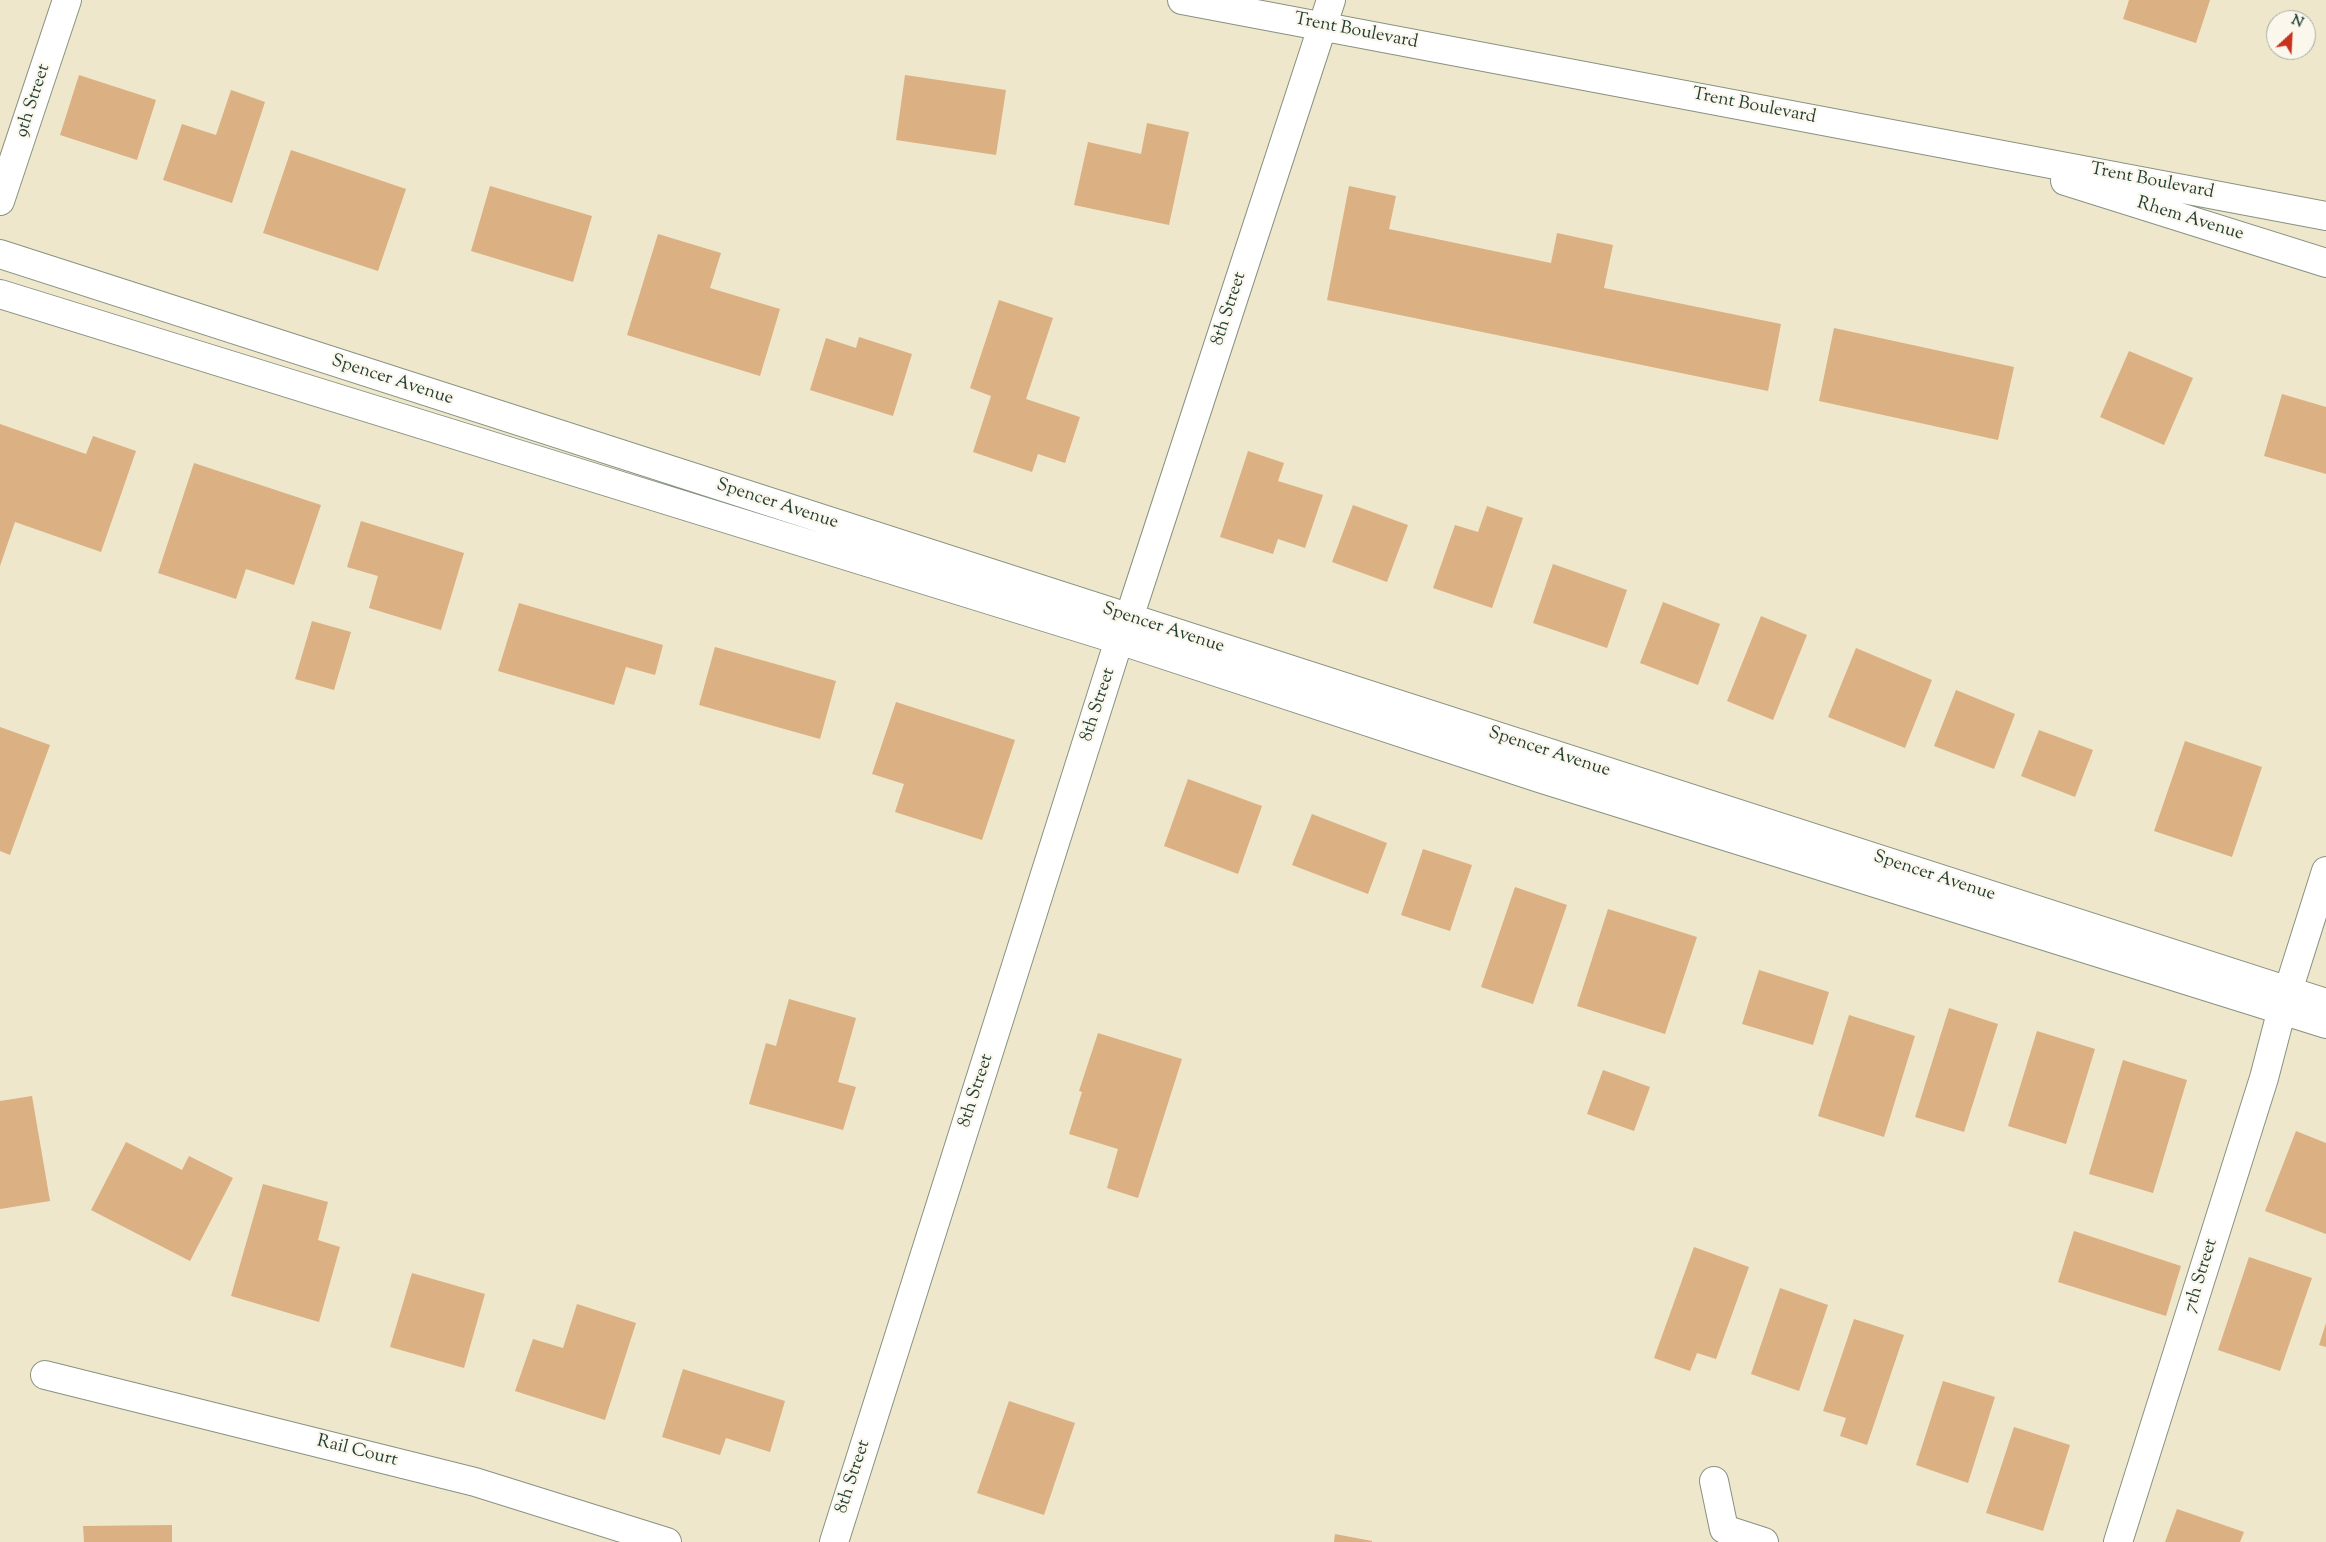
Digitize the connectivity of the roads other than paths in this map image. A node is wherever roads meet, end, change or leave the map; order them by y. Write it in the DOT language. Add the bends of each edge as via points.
graph roads {
  1 [pos="67,0"];
  2 [pos="1182,0"];
  3 [pos="1331,0"];
  4 [pos="1322,26"];
  5 [pos="1940,142"];
  6 [pos="0,201"];
  7 [pos="2326,216"];
  8 [pos="0,254"];
  9 [pos="2326,263"];
  10 [pos="0,294"];
  11 [pos="1124,629"];
  12 [pos="2326,871"];
  13 [pos="2285,1000"];
  14 [pos="2326,1003"];
  15 [pos="2326,1024"];
  16 [pos="45,1375"];
  17 [pos="1714,1481"];
  18 [pos="667,1542"];
  19 [pos="834,1542"];
  20 [pos="1764,1542"];
  21 [pos="2118,1542"];
  1 -- 6 [label="street, 9th Street"];
  2 -- 4 [label="street, Trent Boulevard"];
  3 -- 4 [label="street, 8th Street"];
  4 -- 5 [label="street, Trent Boulevard"];
  4 -- 11 [label="street, 8th Street"];
  5 -- 7 [label="street, Trent Boulevard"];
  5 -- 9 [label="street, Rhem Avenue"];
  8 -- 11 [label="street, Spencer Avenue"];
  10 -- 11 [label="street, Spencer Avenue"];
  11 -- 13 [label="street, Spencer Avenue"];
  11 -- 19 [label="street, 8th Street"];
  12 -- 13 [label="street, 7th Street"];
  13 -- 14 [label="street, Spencer Avenue"];
  13 -- 15 [label="street, Spencer Avenue"];
  13 -- 21 [label="street, 7th Street" via="2264,1078"];
  16 -- 18 [label="street, Rail Court" via="475,1482"];
  17 -- 20 [label="street" via="1724,1529"];
}
